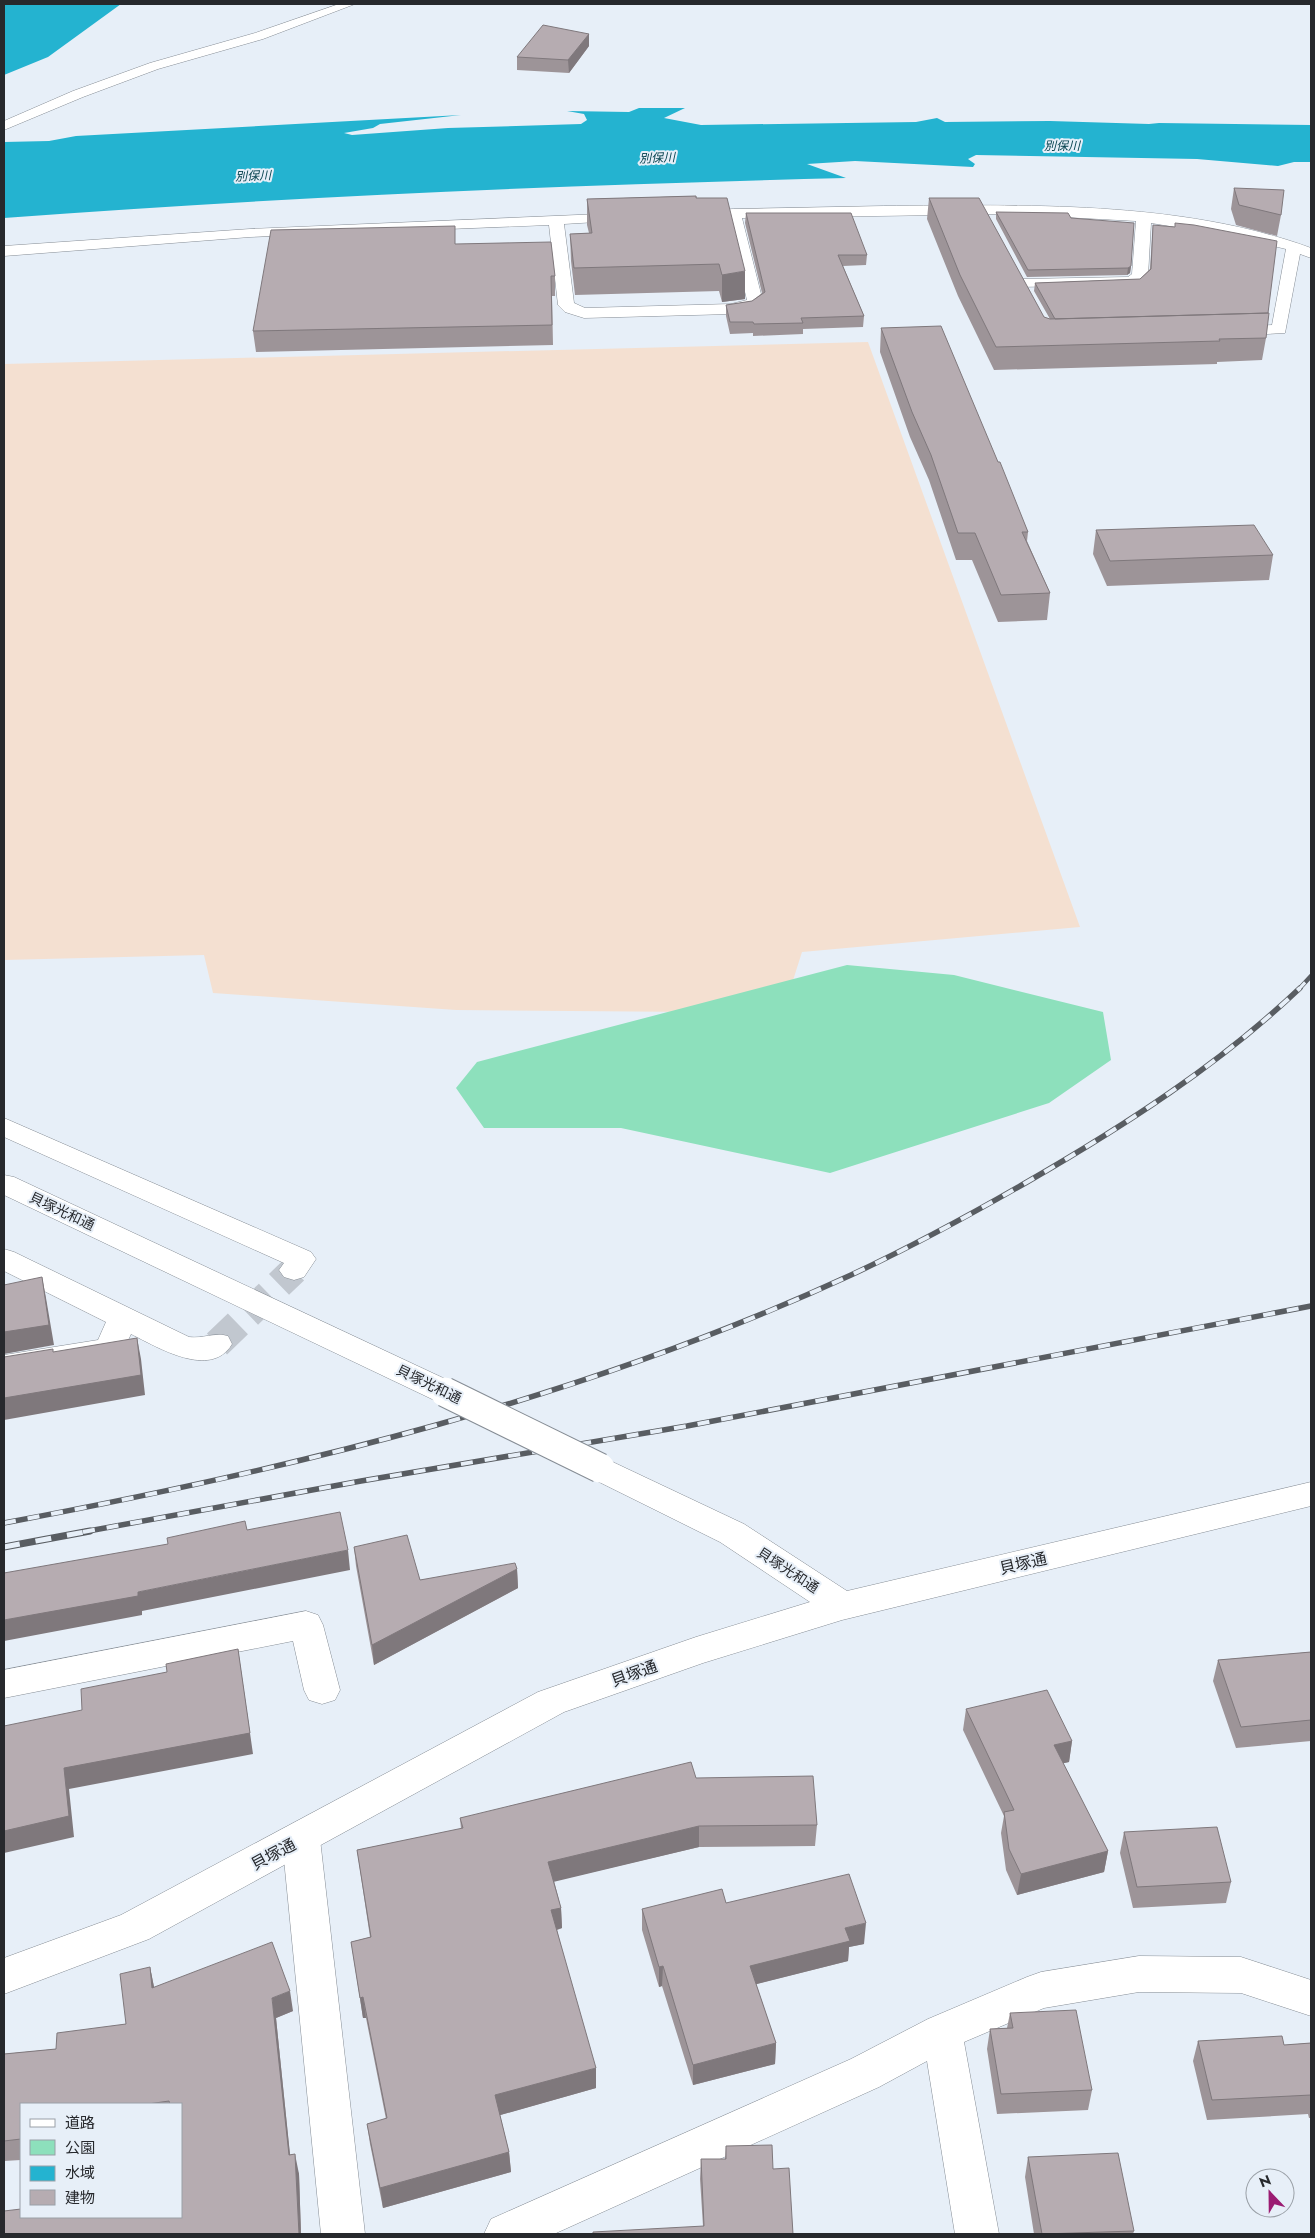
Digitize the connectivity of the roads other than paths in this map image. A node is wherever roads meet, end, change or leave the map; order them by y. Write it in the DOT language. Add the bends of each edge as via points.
graph roads {
  1 [pos="348,4"];
  2 [pos="4,126"];
  3 [pos="982,210"];
  4 [pos="733,214"];
  5 [pos="684,215"];
  6 [pos="634,217"];
  7 [pos="1144,217"];
  8 [pos="556,219"];
  9 [pos="991,226"];
  10 [pos="1294,246"];
  11 [pos="4,251"];
  12 [pos="1311,253"];
  13 [pos="1013,268"];
  14 [pos="1022,284"];
  15 [pos="1031,301"];
  16 [pos="1212,331"];
  17 [pos="4,1127"];
  18 [pos="4,1184"];
  19 [pos="4,1258"];
  20 [pos="294,1270"];
  21 [pos="123,1317"];
  22 [pos="217,1344"];
  23 [pos="4,1366"];
  24 [pos="1311,1494"];
  25 [pos="842,1606"];
  26 [pos="4,1684"];
  27 [pos="322,1690"];
  28 [pos="301,1839"];
  29 [pos="4,1976"];
  30 [pos="1311,1998"];
  31 [pos="942,2032"];
  32 [pos="343,2234"];
  33 [pos="506,2234"];
  34 [pos="977,2234"];
  1 -- 2 [label="street" via="259,36 154,66"];
  3 -- 4 [label="street"];
  3 -- 7 [label="street" via="1078,211"];
  3 -- 9 [label="street"];
  4 -- 5 [label="street"];
  4 -- 8 [label="street" via="755,302 731,309 584,313 571,309 566,305"];
  6 -- 8 [label="street"];
  7 -- 10 [label="street" via="1230,231"];
  7 -- 14 [label="street" via="1140,276 1132,282"];
  8 -- 11 [label="street" via="250,233"];
  10 -- 12 [label="street"];
  10 -- 16 [label="street" via="1279,330"];
  13 -- 14 [label="street"];
  14 -- 15 [label="street"];
  17 -- 20 [label="street" via="301,1259"];
  18 -- 25 [label="street, 貝塚光和通, bridge" via="445,1392 732,1533"];
  19 -- 21 [label="street"];
  21 -- 22 [label="street" via="183,1347 203,1350"];
  21 -- 23 [label="street" via="109,1349"];
  24 -- 25 [label="street, 貝塚通"];
  25 -- 28 [label="street, 貝塚通" via="696,1650 551,1702"];
  26 -- 27 [label="street" via="306,1625"];
  28 -- 29 [label="street, 貝塚通" via="136,1926"];
  28 -- 32 [label="street"];
  30 -- 31 [label="street" via="1241,1974 1139,1974 1041,1990"];
  31 -- 33 [label="street" via="865,2073"];
  31 -- 34 [label="street"];
}
